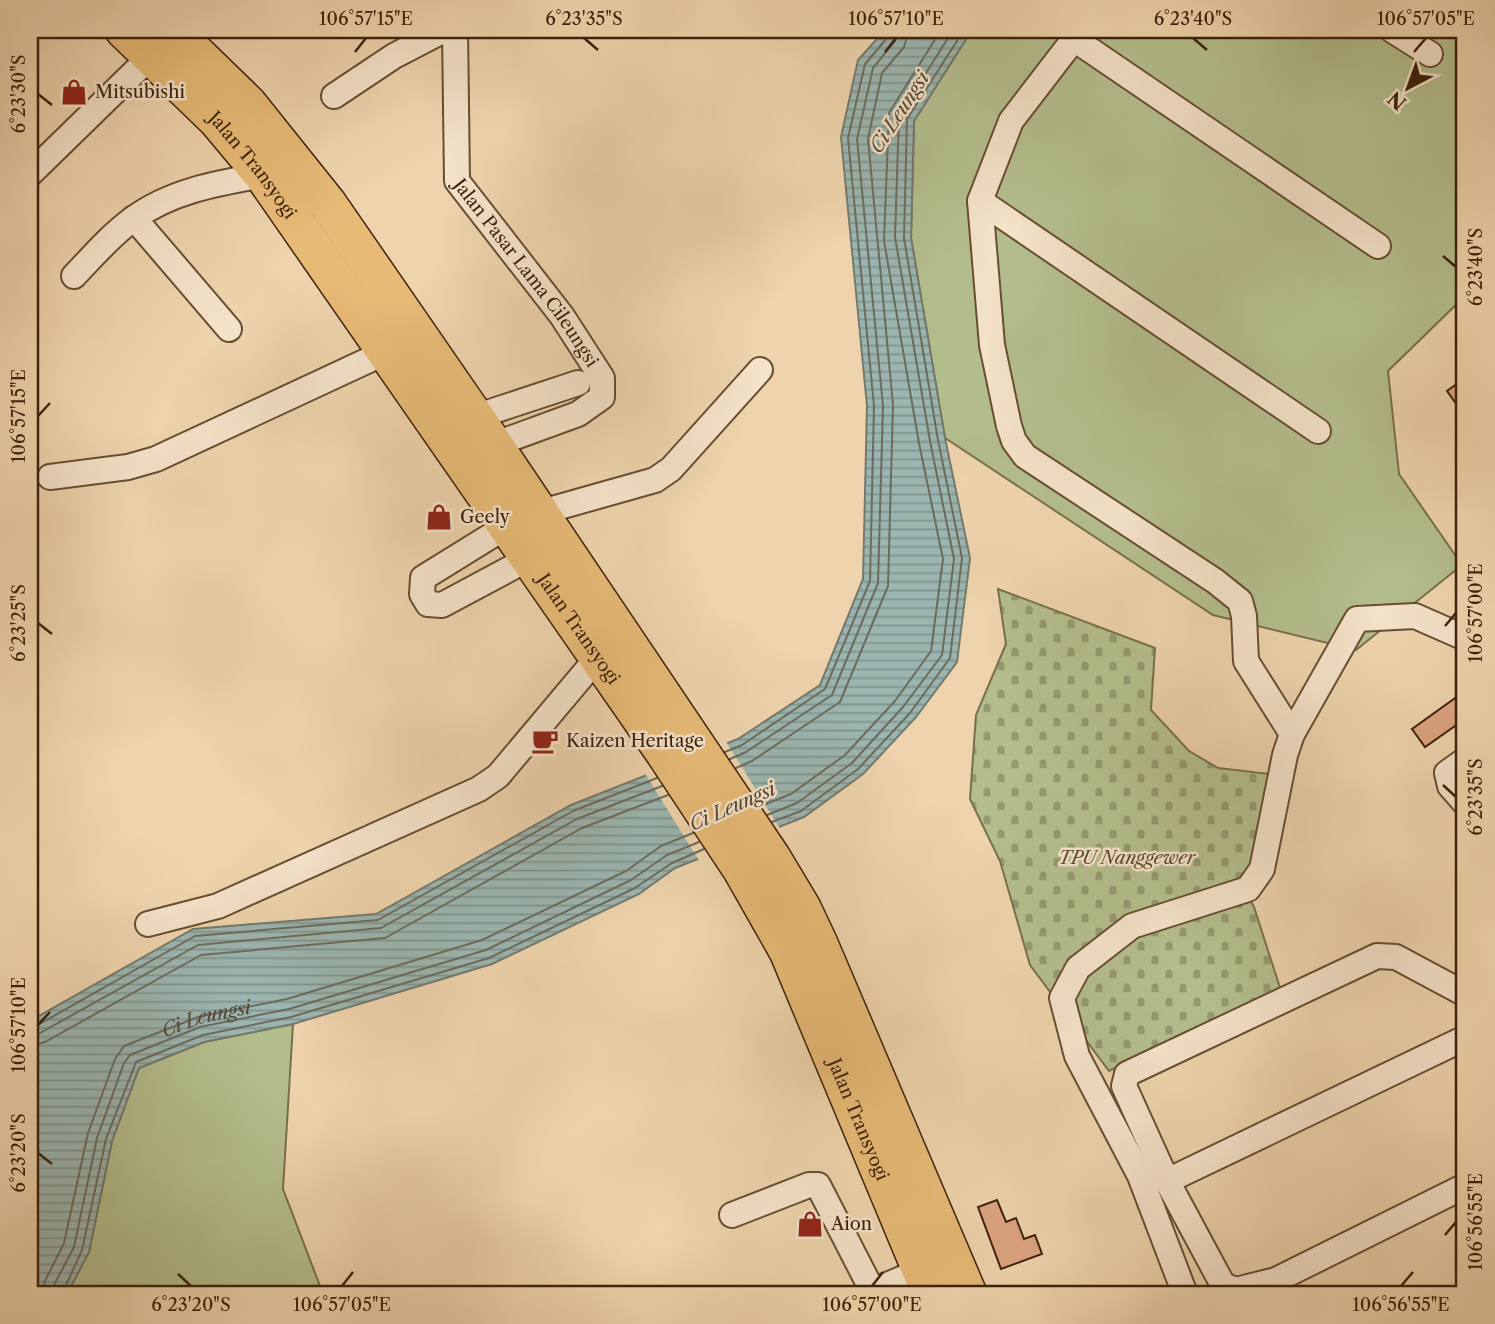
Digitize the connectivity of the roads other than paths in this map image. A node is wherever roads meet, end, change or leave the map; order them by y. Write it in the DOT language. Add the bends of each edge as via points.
graph roads {
  1 [pos="124,30"];
  2 [pos="444,30"];
  3 [pos="455,30"];
  4 [pos="1392,30"];
  5 [pos="1079,34"];
  6 [pos="161,43"];
  7 [pos="1430,54"];
  8 [pos="334,96"];
  9 [pos="30,174"];
  10 [pos="262,175"];
  11 [pos="980,201"];
  12 [pos="134,218"];
  13 [pos="1378,247"];
  14 [pos="74,276"];
  15 [pos="229,330"];
  16 [pos="386,352"];
  17 [pos="760,370"];
  18 [pos="578,383"];
  19 [pos="484,431"];
  20 [pos="1318,431"];
  21 [pos="50,477"];
  22 [pos="538,513"];
  23 [pos="494,534"];
  24 [pos="530,558"];
  25 [pos="1465,638"];
  26 [pos="598,657"];
  27 [pos="678,745"];
  28 [pos="1289,745"];
  29 [pos="1465,760"];
  30 [pos="1465,803"];
  31 [pos="757,864"];
  32 [pos="148,924"];
  33 [pos="1465,994"];
  34 [pos="1465,1038"];
  35 [pos="1167,1181"];
  36 [pos="1465,1186"];
  37 [pos="732,1215"];
  38 [pos="925,1283"];
  39 [pos="1280,1287"];
  40 [pos="873,1293"];
  41 [pos="968,1294"];
  42 [pos="1185,1294"];
  1 -- 6 [label="highway, Jalan Transyogi"];
  2 -- 8 [label="street"];
  3 -- 19 [label="street, Jalan Pasar Lama Cileungsi" via="457,181 562,316 602,378 602,397 578,414"];
  4 -- 7 [label="street"];
  5 -- 11 [label="street" via="1011,121"];
  5 -- 13 [label="street"];
  6 -- 9 [label="street"];
  6 -- 10 [label="highway, Jalan Transyogi"];
  6 -- 19 [label="highway, Jalan Transyogi" via="248,104 328,204"];
  10 -- 12 [label="street" via="196,189"];
  10 -- 16 [label="highway, Jalan Transyogi"];
  11 -- 20 [label="street"];
  11 -- 28 [label="street" via="992,345 1014,440 1025,456 1049,474 1240,601 1246,661"];
  12 -- 14 [label="street"];
  12 -- 15 [label="street"];
  16 -- 21 [label="street" via="156,458 128,467"];
  16 -- 24 [label="highway, Jalan Transyogi"];
  17 -- 22 [label="street" via="671,469 655,480"];
  18 -- 19 [label="street"];
  19 -- 22 [label="highway, Jalan Transyogi"];
  22 -- 27 [label="highway, Jalan Transyogi"];
  23 -- 24 [label="street" via="423,578 422,594 428,604 442,606"];
  24 -- 26 [label="highway, Jalan Transyogi"];
  25 -- 28 [label="street" via="1415,616 1357,619"];
  26 -- 27 [label="highway, Jalan Transyogi"];
  26 -- 32 [label="street" via="498,776 479,789 218,906"];
  27 -- 31 [label="highway, Jalan Transyogi"];
  28 -- 42 [label="street" via="1262,869 1248,889 1132,926 1078,968 1062,998 1077,1056 1140,1176"];
  29 -- 30 [label="street" via="1447,773 1450,786"];
  31 -- 38 [label="highway, Jalan Transyogi" via="778,929"];
  31 -- 41 [label="highway, Jalan Transyogi" via="802,908"];
  33 -- 35 [label="street" via="1396,957 1377,956 1127,1074 1124,1086"];
  34 -- 35 [label="street"];
  35 -- 39 [label="street" via="1223,1284 1237,1290"];
  36 -- 39 [label="street"];
  37 -- 40 [label="street" via="818,1185"];
  38 -- 40 [label="street"];
}
